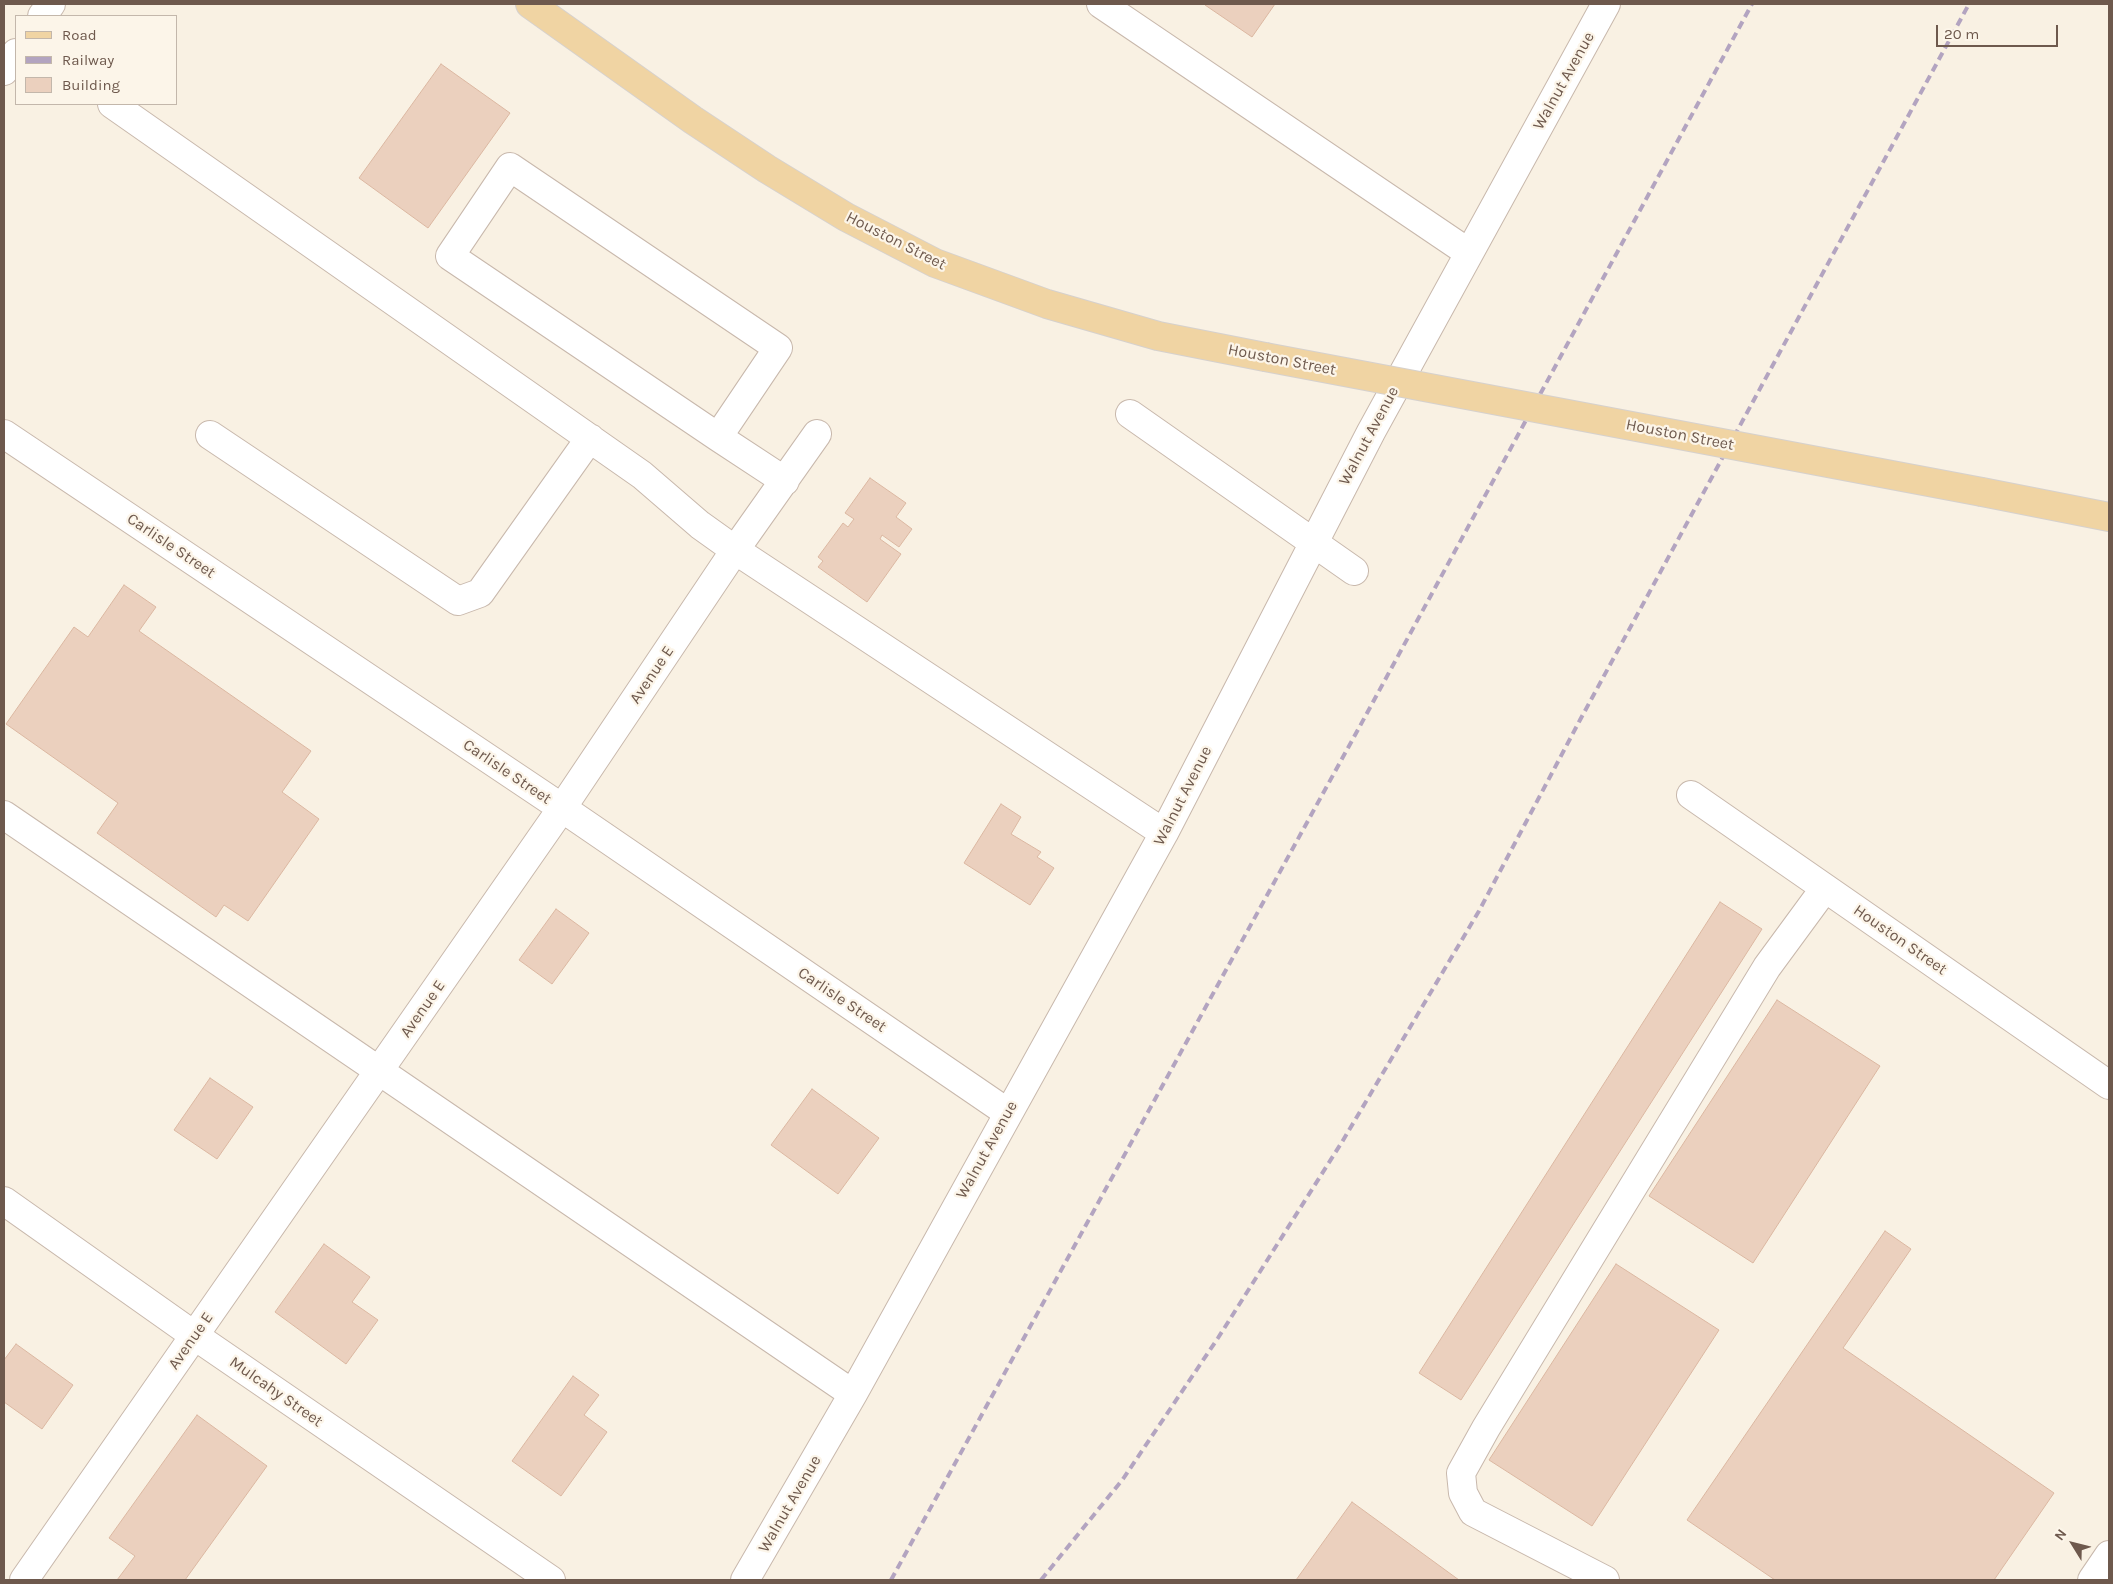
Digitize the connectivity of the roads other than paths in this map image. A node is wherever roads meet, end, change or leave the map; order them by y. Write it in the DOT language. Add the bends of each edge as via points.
graph roads {
  1 [pos="51,4"];
  2 [pos="530,4"];
  3 [pos="1606,4"];
  4 [pos="1111,7"];
  5 [pos="43,15"];
  6 [pos="15,54"];
  7 [pos="4,71"];
  8 [pos="113,105"];
  9 [pos="1470,253"];
  10 [pos="1130,414"];
  11 [pos="4,434"];
  12 [pos="817,434"];
  13 [pos="210,435"];
  14 [pos="718,436"];
  15 [pos="590,438"];
  16 [pos="785,481"];
  17 [pos="2109,516"];
  18 [pos="1312,543"];
  19 [pos="735,550"];
  20 [pos="1354,571"];
  21 [pos="1691,795"];
  22 [pos="562,808"];
  23 [pos="4,815"];
  24 [pos="1164,833"];
  25 [pos="1825,888"];
  26 [pos="380,1071"];
  27 [pos="2109,1085"];
  28 [pos="1008,1113"];
  29 [pos="4,1201"];
  30 [pos="195,1336"];
  31 [pos="853,1394"];
  32 [pos="2109,1555"];
  33 [pos="24,1580"];
  34 [pos="550,1580"];
  35 [pos="745,1580"];
  36 [pos="1605,1580"];
  37 [pos="2092,1580"];
  1 -- 5 [label="street"];
  2 -- 17 [label="main road, Houston Street, bridge" via="693,120 846,217 935,263 1047,304 1158,336"];
  3 -- 9 [label="street, Walnut Avenue"];
  4 -- 9 [label="street"];
  6 -- 7 [label="street"];
  8 -- 15 [label="street"];
  9 -- 18 [label="street, Walnut Avenue"];
  10 -- 18 [label="street"];
  11 -- 22 [label="street, Carlisle Street"];
  12 -- 16 [label="street, Avenue E"];
  13 -- 15 [label="street" via="458,601 480,593"];
  14 -- 14 [label="street" via="450,256 510,167 778,348"];
  14 -- 16 [label="street"];
  15 -- 19 [label="street" via="642,475"];
  16 -- 19 [label="street, Avenue E"];
  18 -- 20 [label="street"];
  18 -- 24 [label="street, Walnut Avenue"];
  19 -- 22 [label="street, Avenue E"];
  19 -- 24 [label="street"];
  21 -- 25 [label="street, Houston Street"];
  22 -- 26 [label="street, Avenue E"];
  22 -- 28 [label="street, Carlisle Street"];
  23 -- 26 [label="street"];
  24 -- 28 [label="street, Walnut Avenue"];
  25 -- 27 [label="street, Houston Street"];
  25 -- 36 [label="street" via="1767,967 1461,1472 1463,1493 1474,1512"];
  26 -- 30 [label="street, Avenue E"];
  26 -- 31 [label="street"];
  28 -- 31 [label="street, Walnut Avenue"];
  29 -- 30 [label="street, Mulcahy Street"];
  30 -- 33 [label="street, Avenue E"];
  30 -- 34 [label="street, Mulcahy Street"];
  31 -- 35 [label="street, Walnut Avenue"];
  32 -- 37 [label="street"];
}
